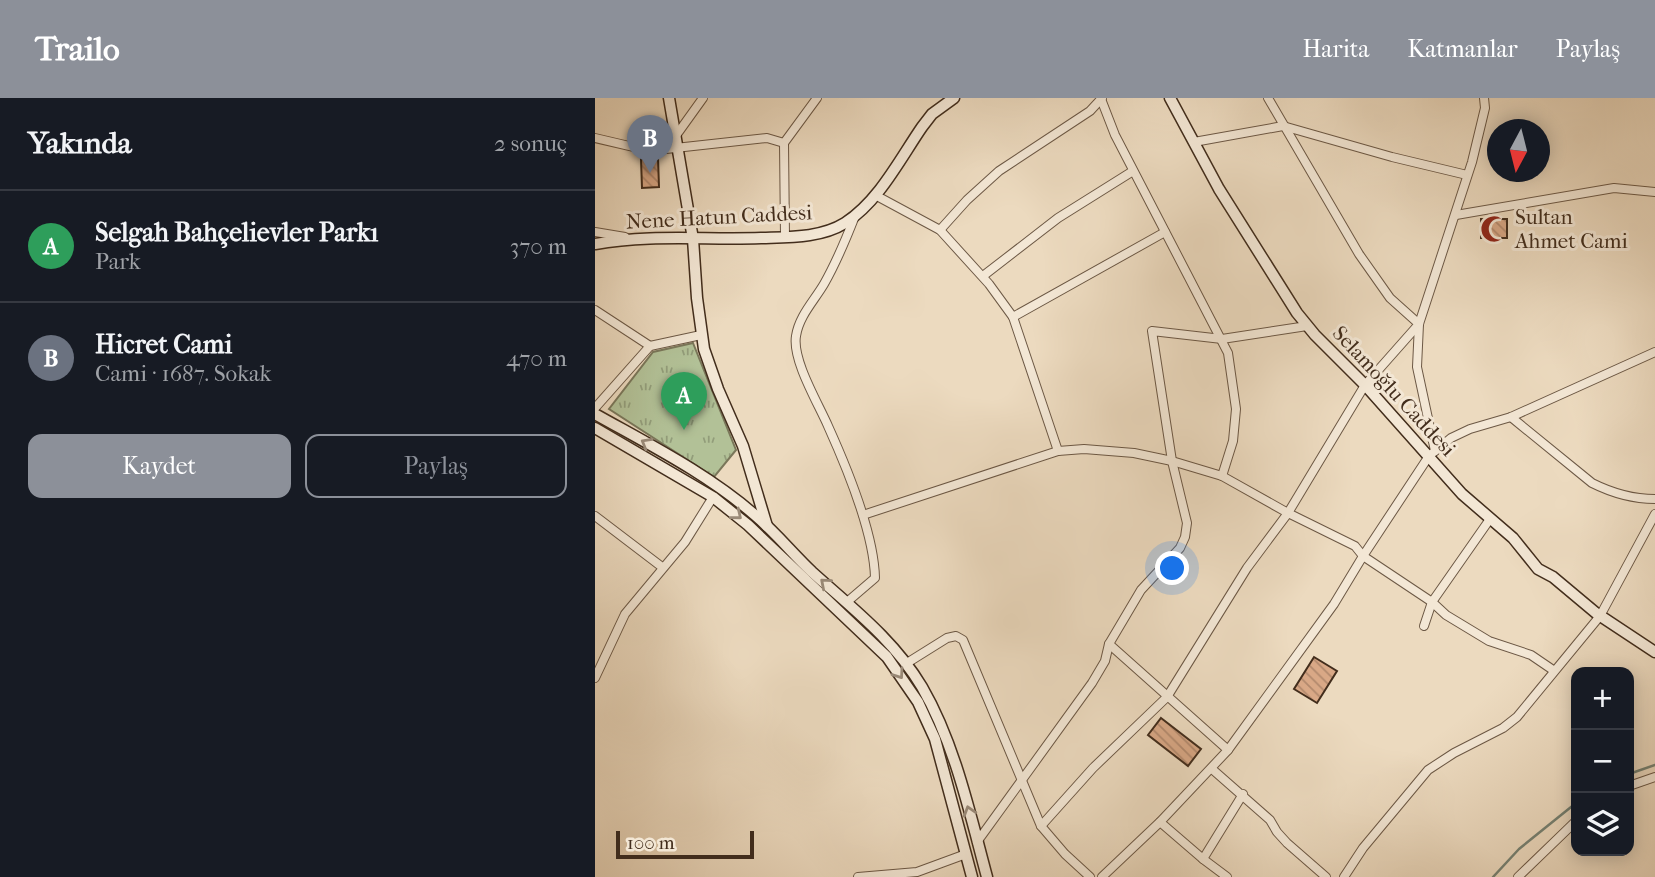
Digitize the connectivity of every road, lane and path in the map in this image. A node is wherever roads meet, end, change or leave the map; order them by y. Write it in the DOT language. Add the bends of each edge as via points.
graph roads {
  1 [pos="669,98"];
  2 [pos="703,98"];
  3 [pos="817,98"];
  4 [pos="954,98"];
  5 [pos="1170,98"];
  6 [pos="1268,98"];
  7 [pos="1484,98"];
  8 [pos="1102,99"];
  9 [pos="1283,126"];
  10 [pos="595,138"];
  11 [pos="1194,142"];
  12 [pos="676,143"];
  13 [pos="784,143"];
  14 [pos="1133,171"];
  15 [pos="1467,175"];
  16 [pos="1655,191"];
  17 [pos="875,195"];
  18 [pos="856,215"];
  19 [pos="1456,215"];
  20 [pos="940,230"];
  21 [pos="595,232"];
  22 [pos="1165,232"];
  23 [pos="785,237"];
  24 [pos="635,239"];
  25 [pos="693,239"];
  26 [pos="595,244"];
  27 [pos="983,276"];
  28 [pos="595,310"];
  29 [pos="1013,317"];
  30 [pos="1419,324"];
  31 [pos="1307,326"];
  32 [pos="701,335"];
  33 [pos="1222,339"];
  34 [pos="650,346"];
  35 [pos="1655,352"];
  36 [pos="1365,385"];
  37 [pos="595,408"];
  38 [pos="595,414"];
  39 [pos="1511,417"];
  40 [pos="595,428"];
  41 [pos="1058,451"];
  42 [pos="1432,454"];
  43 [pos="1172,461"];
  44 [pos="1222,476"];
  45 [pos="713,496"];
  46 [pos="1655,499"];
  47 [pos="1288,513"];
  48 [pos="1655,514"];
  49 [pos="863,515"];
  50 [pos="595,516"];
  51 [pos="1490,519"];
  52 [pos="767,526"];
  53 [pos="1363,556"];
  54 [pos="662,567"];
  55 [pos="847,602"];
  56 [pos="1432,602"];
  57 [pos="1599,616"];
  58 [pos="1424,626"];
  59 [pos="1109,644"];
  60 [pos="1655,652"];
  61 [pos="907,663"];
  62 [pos="1553,670"];
  63 [pos="595,678"];
  64 [pos="1167,697"];
  65 [pos="1228,750"];
  66 [pos="1212,769"];
  67 [pos="1655,777"];
  68 [pos="1023,781"];
  69 [pos="1634,784"];
  70 [pos="1243,794"];
  71 [pos="1160,822"];
  72 [pos="1041,826"];
  73 [pos="1571,826"];
  74 [pos="977,842"];
  75 [pos="966,854"];
  76 [pos="1203,859"];
  77 [pos="857,877"];
  78 [pos="972,877"];
  79 [pos="987,877"];
  80 [pos="1090,877"];
  81 [pos="1102,877"];
  82 [pos="1227,877"];
  83 [pos="1326,877"];
  84 [pos="1345,877"];
  85 [pos="1518,877"];
  1 -- 12 [label="street"];
  2 -- 12 [label="street"];
  3 -- 13 [label="street"];
  4 -- 17 [label="street, Nene Hatun Caddesi" via="927,121"];
  5 -- 11 [label="street, Selamoğlu Caddesi"];
  6 -- 9 [label="street"];
  7 -- 15 [label="street"];
  8 -- 14 [label="street"];
  8 -- 20 [label="street" via="999,171"];
  9 -- 11 [label="street"];
  9 -- 15 [label="street"];
  9 -- 30 [label="street" via="1359,254 1390,298"];
  10 -- 12 [label="street" via="642,149"];
  11 -- 31 [label="street, Selamoğlu Caddesi"];
  12 -- 13 [label="street" via="767,138"];
  12 -- 25 [label="street"];
  13 -- 23 [label="street"];
  14 -- 22 [label="street"];
  14 -- 27 [label="street" via="1058,218"];
  15 -- 19 [label="street"];
  16 -- 19 [label="street" via="1614,188"];
  17 -- 18 [label="street, Nene Hatun Caddesi"];
  17 -- 20 [label="street"];
  18 -- 23 [label="street, Nene Hatun Caddesi" via="829,230"];
  18 -- 49 [label="street" via="796,337 806,378"];
  19 -- 30 [label="street"];
  20 -- 27 [label="street"];
  21 -- 24 [label="street"];
  22 -- 29 [label="street"];
  22 -- 33 [label="street"];
  23 -- 25 [label="street, Nene Hatun Caddesi"];
  24 -- 25 [label="street, Nene Hatun Caddesi"];
  24 -- 26 [label="street, Nene Hatun Caddesi"];
  25 -- 32 [label="street"];
  27 -- 29 [label="street"];
  28 -- 34 [label="street"];
  29 -- 41 [label="street"];
  30 -- 36 [label="street"];
  30 -- 42 [label="street" via="1417,367"];
  31 -- 33 [label="street"];
  31 -- 36 [label="street, Selamoğlu Caddesi"];
  32 -- 34 [label="street"];
  32 -- 52 [label="street"];
  33 -- 43 [label="street" via="1152,331"];
  33 -- 44 [label="street" via="1229,353 1236,409 1233,441"];
  34 -- 37 [label="street"];
  35 -- 39 [label="street"];
  36 -- 42 [label="street, Selamoğlu Caddesi"];
  36 -- 47 [label="street"];
  52 -- 38 [label="street, one-way" via="719,488"];
  39 -- 42 [label="street" via="1470,429"];
  39 -- 46 [label="street" via="1592,483 1627,496"];
  40 -- 45 [label="street"];
  41 -- 43 [label="street" via="1134,453"];
  41 -- 49 [label="street"];
  42 -- 51 [label="street, Selamoğlu Caddesi" via="1462,494"];
  42 -- 53 [label="street"];
  43 -- 44 [label="street"];
  43 -- 59 [label="street" via="1187,523 1185,537 1141,590"];
  44 -- 47 [label="street"];
  45 -- 54 [label="street" via="685,541"];
  45 -- 75 [label="street, one-way" via="871,640 899,673 935,739"];
  47 -- 53 [label="street" via="1349,543"];
  47 -- 64 [label="street" via="1247,568"];
  48 -- 57 [label="street"];
  49 -- 55 [label="street" via="875,578"];
  50 -- 54 [label="street"];
  51 -- 56 [label="street"];
  51 -- 57 [label="street, Selamoğlu Caddesi" via="1538,569"];
  55 -- 52 [label="street, one-way"];
  53 -- 56 [label="street"];
  53 -- 65 [label="street" via="1334,604"];
  54 -- 63 [label="street" via="625,614"];
  55 -- 61 [label="street"];
  56 -- 58 [label="street"];
  56 -- 62 [label="street" via="1489,641 1531,655"];
  57 -- 60 [label="street, Selamoğlu Caddesi"];
  57 -- 62 [label="street"];
  59 -- 64 [label="street"];
  59 -- 68 [label="street" via="1092,683"];
  61 -- 68 [label="street" via="947,638 963,640"];
  74 -- 61 [label="street, one-way" via="950,748"];
  62 -- 84 [label="street" via="1517,717 1428,770 1363,848"];
  64 -- 65 [label="street"];
  64 -- 72 [label="street"];
  65 -- 66 [label="street"];
  66 -- 70 [label="street"];
  66 -- 71 [label="street"];
  67 -- 69 [label="street"];
  68 -- 72 [label="street"];
  68 -- 74 [label="street"];
  70 -- 76 [label="street"];
  70 -- 83 [label="street" via="1287,843"];
  71 -- 76 [label="street"];
  71 -- 81 [label="street"];
  72 -- 80 [label="street"];
  73 -- 85 [label="street"];
  74 -- 79 [label="street"];
  75 -- 77 [label="street" via="917,872"];
  75 -- 78 [label="street"];
  76 -- 82 [label="street"];
}
